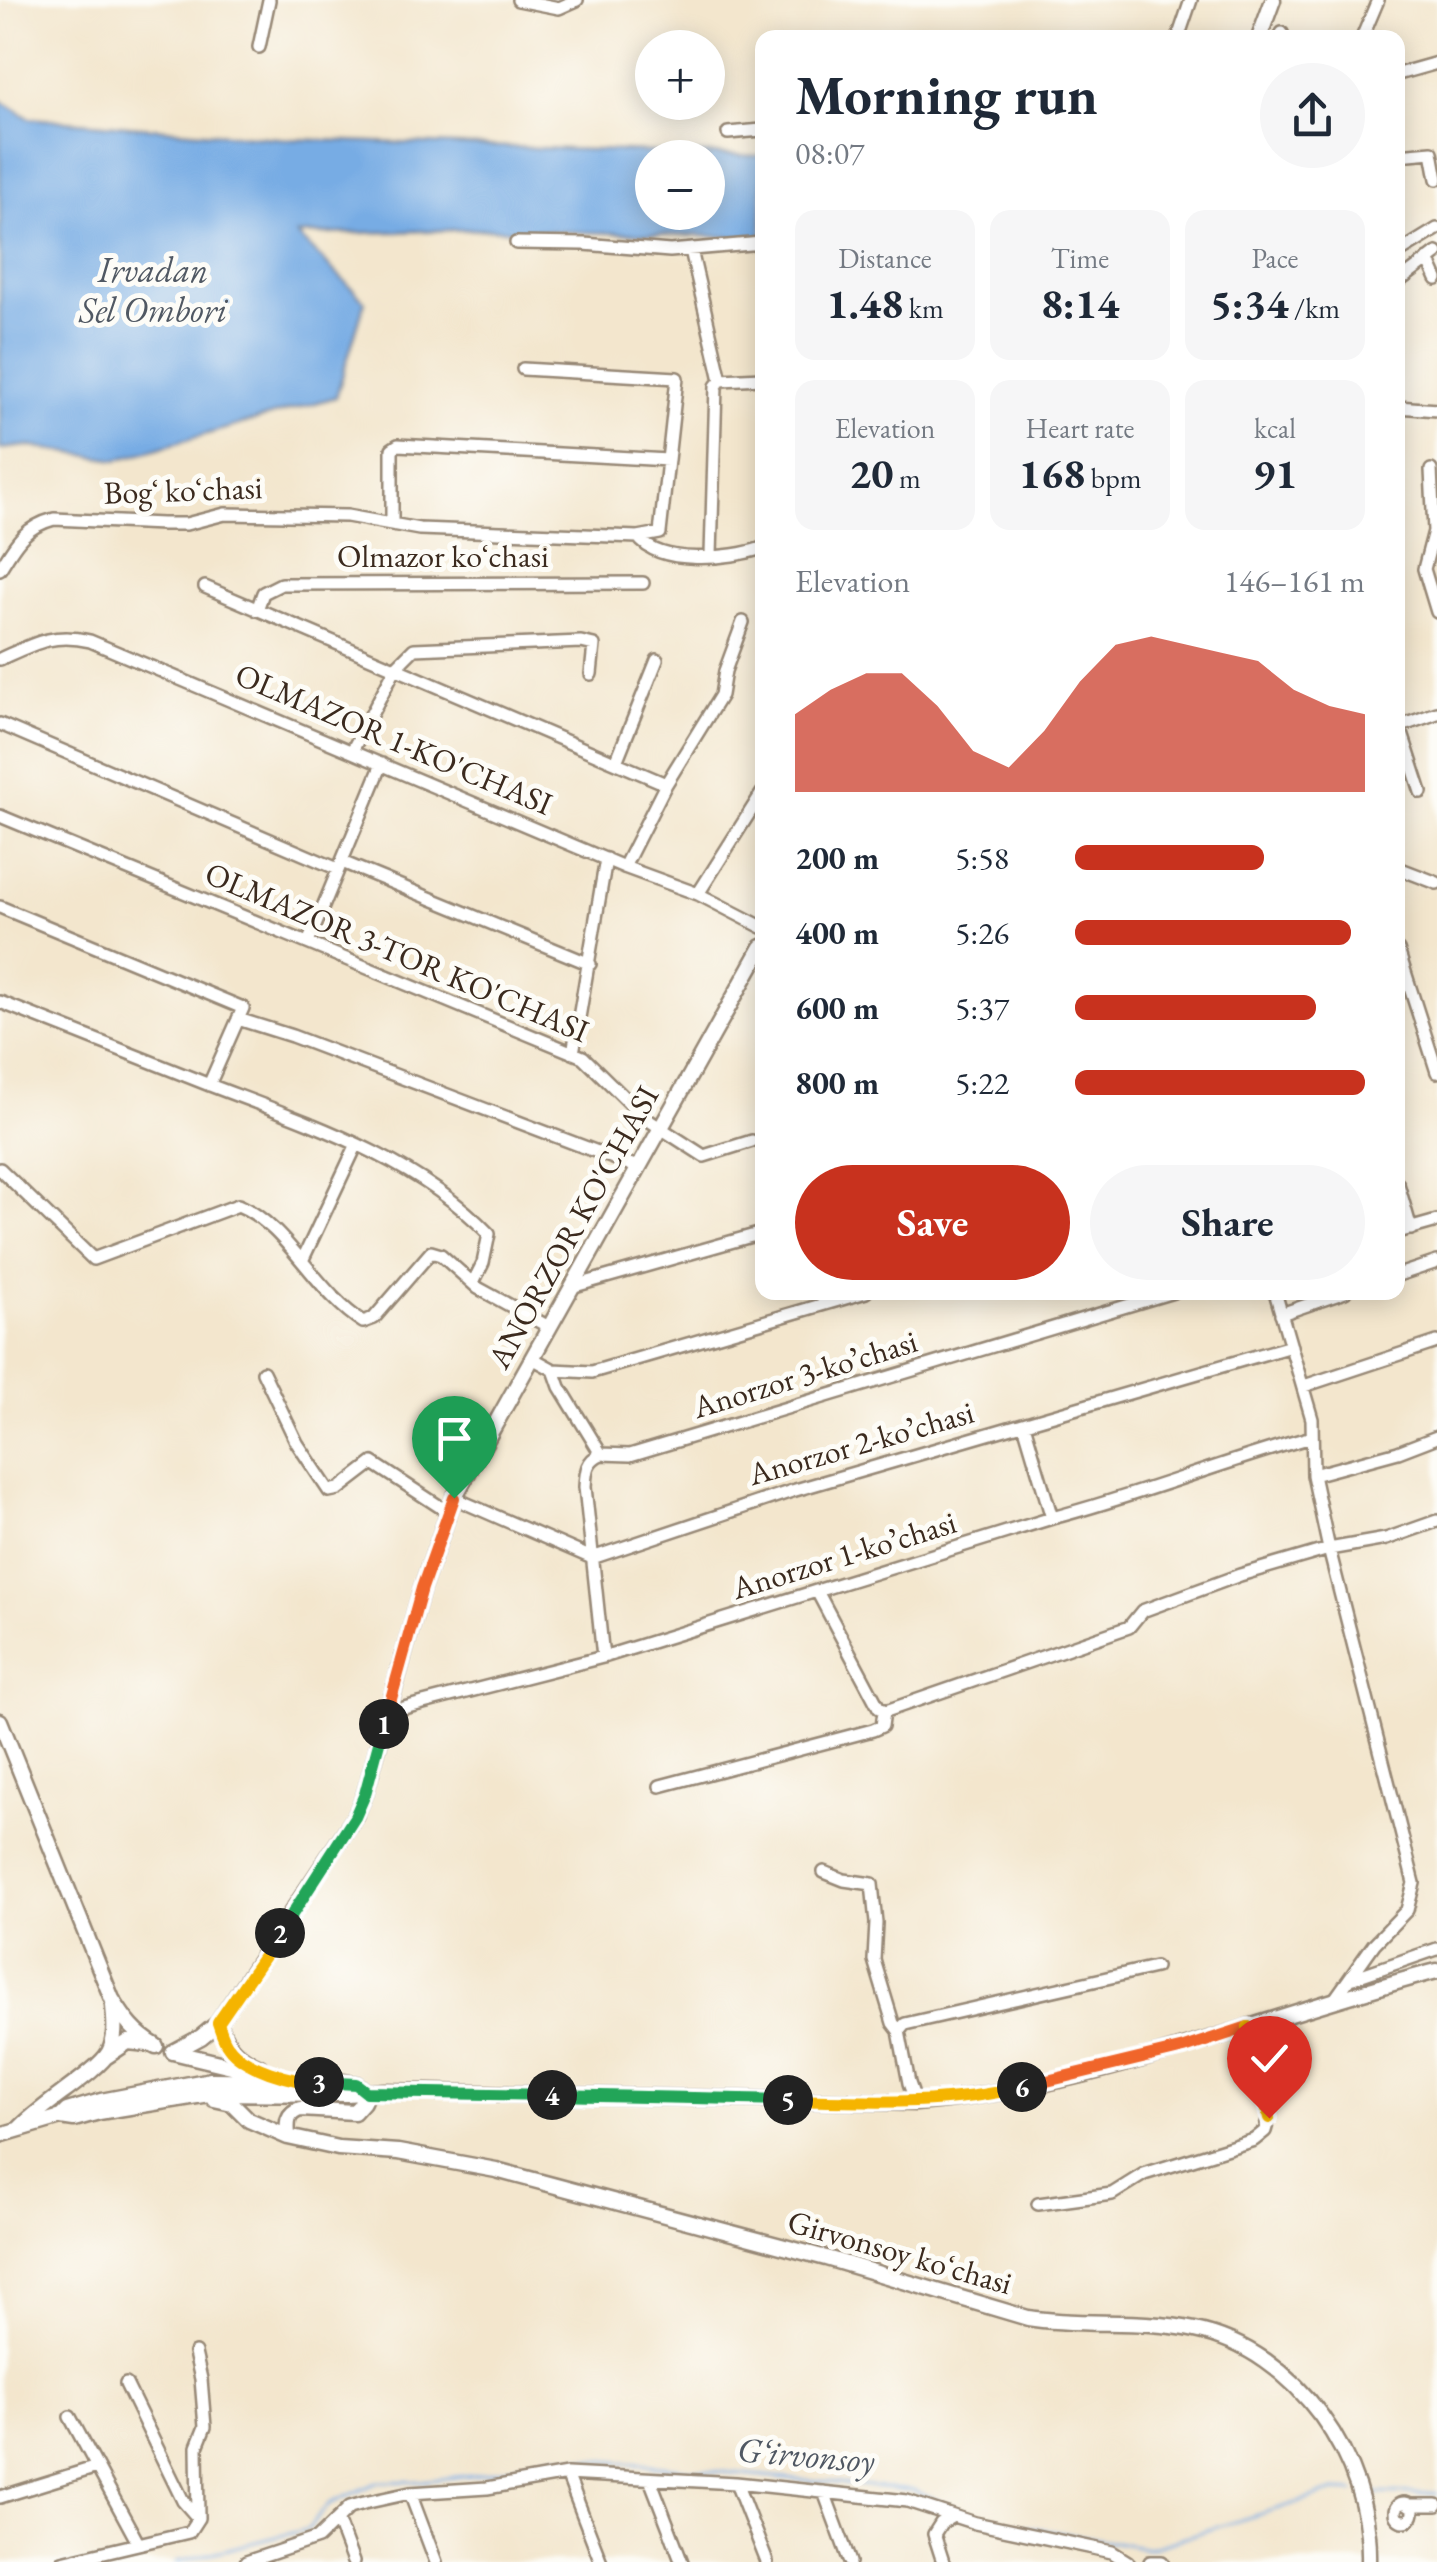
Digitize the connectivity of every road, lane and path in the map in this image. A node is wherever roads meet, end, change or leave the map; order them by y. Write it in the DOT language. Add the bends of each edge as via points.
graph roads {
  1 [pos="270,0"];
  2 [pos="518,0"];
  3 [pos="578,0"];
  4 [pos="1191,0"];
  5 [pos="1274,0"];
  6 [pos="1378,0"];
  7 [pos="1181,30"];
  8 [pos="1262,30"];
  9 [pos="1365,30"];
  10 [pos="259,47"];
  11 [pos="1437,63"];
  12 [pos="1405,72"];
  13 [pos="755,131"];
  14 [pos="728,133"];
  15 [pos="1405,154"];
  16 [pos="1437,180"];
  17 [pos="1437,229"];
  18 [pos="516,244"];
  19 [pos="755,244"];
  20 [pos="691,250"];
  21 [pos="1405,250"];
  22 [pos="1432,256"];
  23 [pos="1405,277"];
  24 [pos="1437,279"];
  25 [pos="524,369"];
  26 [pos="755,378"];
  27 [pos="721,380"];
  28 [pos="1405,405"];
  29 [pos="1437,410"];
  30 [pos="668,460"];
  31 [pos="1431,470"];
  32 [pos="392,523"];
  33 [pos="638,537"];
  34 [pos="755,549"];
  35 [pos="711,555"];
  36 [pos="0,569"];
  37 [pos="643,583"];
  38 [pos="205,588"];
  39 [pos="257,610"];
  40 [pos="1437,612"];
  41 [pos="743,622"];
  42 [pos="0,658"];
  43 [pos="657,660"];
  44 [pos="396,667"];
  45 [pos="592,674"];
  46 [pos="1437,713"];
  47 [pos="1405,723"];
  48 [pos="0,724"];
  49 [pos="1405,746"];
  50 [pos="352,751"];
  51 [pos="616,762"];
  52 [pos="382,764"];
  53 [pos="666,784"];
  54 [pos="1420,792"];
  55 [pos="755,804"];
  56 [pos="0,816"];
  57 [pos="606,859"];
  58 [pos="340,865"];
  59 [pos="624,867"];
  60 [pos="1405,871"];
  61 [pos="1437,882"];
  62 [pos="698,894"];
  63 [pos="0,907"];
  64 [pos="755,924"];
  65 [pos="308,943"];
  66 [pos="755,960"];
  67 [pos="590,964"];
  68 [pos="1405,972"];
  69 [pos="0,1002"];
  70 [pos="238,1019"];
  71 [pos="573,1053"];
  72 [pos="1437,1072"];
  73 [pos="210,1084"];
  74 [pos="660,1127"];
  75 [pos="752,1141"];
  76 [pos="356,1146"];
  77 [pos="637,1168"];
  78 [pos="0,1169"];
  79 [pos="1405,1208"];
  80 [pos="1437,1221"];
  81 [pos="1411,1229"];
  82 [pos="1405,1230"];
  83 [pos="755,1235"];
  84 [pos="302,1261"];
  85 [pos="1437,1262"];
  86 [pos="1405,1273"];
  87 [pos="473,1284"];
  88 [pos="571,1287"];
  89 [pos="839,1300"];
  90 [pos="1146,1300"];
  91 [pos="1277,1300"];
  92 [pos="1322,1300"];
  93 [pos="1281,1314"];
  94 [pos="548,1326"];
  95 [pos="1437,1342"];
  96 [pos="1291,1346"];
  97 [pos="532,1358"];
  98 [pos="554,1370"];
  99 [pos="263,1372"];
  100 [pos="1304,1386"];
  101 [pos="1024,1424"];
  102 [pos="1437,1437"];
  103 [pos="1312,1438"];
  104 [pos="601,1454"];
  105 [pos="1313,1475"];
  106 [pos="451,1505"];
  107 [pos="1052,1518"];
  108 [pos="1437,1521"];
  109 [pos="1329,1549"];
  110 [pos="592,1558"];
  111 [pos="818,1593"];
  112 [pos="603,1658"];
  113 [pos="884,1711"];
  114 [pos="388,1712"];
  115 [pos="0,1721"];
  116 [pos="660,1786"];
  117 [pos="824,1872"];
  118 [pos="1431,1948"];
  119 [pos="1155,1968"];
  120 [pos="1437,1971"];
  121 [pos="1353,1978"];
  122 [pos="112,1999"];
  123 [pos="1335,1999"];
  124 [pos="218,2023"];
  125 [pos="1248,2025"];
  126 [pos="899,2031"];
  127 [pos="156,2046"];
  128 [pos="173,2052"];
  129 [pos="107,2056"];
  130 [pos="294,2081"];
  131 [pos="366,2092"];
  132 [pos="60,2094"];
  133 [pos="193,2095"];
  134 [pos="916,2103"];
  135 [pos="64,2116"];
  136 [pos="18,2129"];
  137 [pos="0,2135"];
  138 [pos="288,2137"];
  139 [pos="1038,2204"];
  140 [pos="195,2353"];
  141 [pos="126,2384"];
  142 [pos="70,2417"];
  143 [pos="97,2467"];
  144 [pos="567,2474"];
  145 [pos="650,2479"];
  146 [pos="736,2483"];
  147 [pos="824,2492"];
  148 [pos="410,2493"];
  149 [pos="0,2496"];
  150 [pos="1409,2505"];
  151 [pos="1437,2505"];
  152 [pos="953,2516"];
  153 [pos="198,2518"];
  154 [pos="338,2522"];
  155 [pos="138,2543"];
  156 [pos="264,2560"];
  157 [pos="62,2562"];
  158 [pos="246,2562"];
  159 [pos="353,2562"];
  160 [pos="436,2562"];
  161 [pos="601,2562"];
  162 [pos="682,2562"];
  163 [pos="767,2562"];
  164 [pos="850,2562"];
  165 [pos="944,2562"];
  166 [pos="1128,2562"];
  167 [pos="1150,2562"];
  168 [pos="1162,2562"];
  169 [pos="1369,2562"];
  1 -- 10 [label="street"];
  2 -- 3 [label="street" via="559,8"];
  4 -- 7 [label="street"];
  5 -- 8 [label="main road"];
  6 -- 9 [label="street"];
  11 -- 12 [label="street"];
  13 -- 14 [label="street"];
  15 -- 16 [label="street" via="1432,152"];
  17 -- 21 [label="street"];
  18 -- 20 [label="street"];
  19 -- 20 [label="street"];
  20 -- 27 [label="street"];
  22 -- 23 [label="street"];
  22 -- 24 [label="street"];
  25 -- 30 [label="street" via="674,376"];
  26 -- 27 [label="street"];
  27 -- 35 [label="street"];
  28 -- 29 [label="street"];
  30 -- 32 [label="street" via="398,444 392,449"];
  30 -- 33 [label="street" via="660,533"];
  31 -- 40 [label="street" via="1434,531 1424,569"];
  32 -- 33 [label="street, Bogʻ koʻchasi" via="419,530"];
  32 -- 36 [label="street, Bogʻ koʻchasi" via="260,514 186,524 54,520 22,534"];
  33 -- 35 [label="street" via="662,555"];
  34 -- 35 [label="street"];
  37 -- 39 [label="street, Olmazor koʻchasi" via="281,584 263,592"];
  38 -- 39 [label="street"];
  39 -- 44 [label="street"];
  41 -- 53 [label="street" via="720,695"];
  42 -- 50 [label="street, OLMAZOR 1-KO'CHASI" via="50,638 90,641"];
  43 -- 51 [label="street"];
  44 -- 45 [label="street" via="414,649 580,642 594,645"];
  44 -- 50 [label="street"];
  44 -- 51 [label="street"];
  46 -- 47 [label="street"];
  48 -- 58 [label="street"];
  49 -- 54 [label="street"];
  50 -- 52 [label="street, OLMAZOR 1-KO'CHASI"];
  51 -- 53 [label="street"];
  52 -- 57 [label="street, OLMAZOR 1-KO'CHASI"];
  52 -- 58 [label="street"];
  53 -- 59 [label="street"];
  55 -- 62 [label="street"];
  56 -- 65 [label="street, OLMAZOR 3-TOR KO'CHASI"];
  57 -- 59 [label="street, OLMAZOR 1-KO'CHASI"];
  57 -- 67 [label="street"];
  58 -- 65 [label="street"];
  58 -- 67 [label="street"];
  59 -- 62 [label="street, OLMAZOR 1-KO'CHASI"];
  60 -- 61 [label="street"];
  62 -- 64 [label="street, OLMAZOR 1-KO'CHASI"];
  63 -- 70 [label="street" via="242,1008"];
  65 -- 71 [label="street, OLMAZOR 3-TOR KO'CHASI"];
  66 -- 74 [label="main road, ANORZOR KO'CHASI"];
  67 -- 71 [label="street"];
  68 -- 72 [label="street"];
  69 -- 73 [label="street"];
  70 -- 73 [label="street"];
  70 -- 77 [label="street"];
  71 -- 74 [label="street, OLMAZOR 3-TOR KO'CHASI"];
  73 -- 76 [label="street"];
  74 -- 75 [label="street, OLMAZOR 3-TOR KO'CHASI" via="704,1156"];
  74 -- 77 [label="main road, ANORZOR KO'CHASI"];
  76 -- 84 [label="street"];
  76 -- 87 [label="street" via="443,1195 488,1234"];
  77 -- 88 [label="main road, ANORZOR KO'CHASI"];
  78 -- 84 [label="street" via="93,1258 238,1205"];
  79 -- 81 [label="street"];
  80 -- 81 [label="street"];
  81 -- 82 [label="street"];
  83 -- 88 [label="street"];
  84 -- 87 [label="street" via="363,1322 374,1318 428,1252 441,1255"];
  85 -- 86 [label="street"];
  87 -- 94 [label="street"];
  88 -- 94 [label="main road, ANORZOR KO'CHASI"];
  89 -- 98 [label="street" via="604,1369"];
  90 -- 104 [label="street, Аnorzor 3-koʼchasi" via="630,1455"];
  91 -- 93 [label="street"];
  92 -- 93 [label="street"];
  93 -- 96 [label="street"];
  94 -- 97 [label="main road, ANORZOR KO'CHASI"];
  95 -- 100 [label="street"];
  96 -- 100 [label="street"];
  96 -- 101 [label="street, Аnorzor 2-koʼchasi"];
  97 -- 98 [label="street"];
  97 -- 106 [label="main road, ANORZOR KO'CHASI"];
  98 -- 104 [label="street"];
  99 -- 106 [label="street" via="329,1491 372,1463"];
  100 -- 103 [label="street"];
  101 -- 107 [label="street"];
  101 -- 110 [label="street, Аnorzor 2-koʼchasi" via="792,1490"];
  102 -- 105 [label="street"];
  103 -- 105 [label="street"];
  103 -- 107 [label="street, Аnorzor 1-koʼchasi"];
  104 -- 110 [label="street" via="586,1467"];
  105 -- 109 [label="street"];
  106 -- 110 [label="street"];
  106 -- 114 [label="main road, ANORZOR KO'CHASI"];
  107 -- 111 [label="street, Аnorzor 1-koʼchasi"];
  108 -- 109 [label="street"];
  109 -- 113 [label="street" via="1240,1575 1142,1611 1129,1627"];
  109 -- 121 [label="street" via="1414,1883 1406,1910"];
  110 -- 112 [label="street"];
  111 -- 112 [label="street, Аnorzor 1-koʼchasi"];
  111 -- 113 [label="street"];
  112 -- 114 [label="street, Аnorzor 1-koʼchasi"];
  113 -- 116 [label="street" via="882,1726 873,1730"];
  114 -- 124 [label="main road, ANORZOR KO'CHASI" via="355,1817"];
  115 -- 122 [label="main road"];
  117 -- 126 [label="street" via="872,1884 874,1960"];
  118 -- 121 [label="street"];
  119 -- 126 [label="street" via="916,2020"];
  120 -- 123 [label="main road"];
  121 -- 123 [label="street"];
  122 -- 127 [label="main road" via="139,2036"];
  122 -- 129 [label="main road" via="114,2040"];
  123 -- 125 [label="main road"];
  124 -- 128 [label="main road"];
  124 -- 130 [label="main road" via="234,2053"];
  125 -- 134 [label="main road" via="1184,2048 980,2098"];
  125 -- 139 [label="street" via="1269,2118 1254,2140 1144,2174 1112,2194"];
  126 -- 134 [label="street"];
  127 -- 128 [label="main road"];
  127 -- 129 [label="main road" via="128,2042"];
  128 -- 130 [label="main road"];
  129 -- 132 [label="main road"];
  130 -- 131 [label="main road" via="343,2082"];
  130 -- 135 [label="main road" via="211,2080 133,2093"];
  131 -- 133 [label="main road"];
  131 -- 134 [label="main road"];
  131 -- 138 [label="main road" via="354,2112 293,2112"];
  132 -- 135 [label="main road"];
  132 -- 136 [label="main road"];
  133 -- 135 [label="main road"];
  133 -- 138 [label="main road, Girvonsoy koʻchasi" via="232,2103 249,2120"];
  135 -- 136 [label="main road"];
  136 -- 137 [label="main road"];
  138 -- 169 [label="main road, Girvonsoy koʻchasi" via="496,2170 1028,2318 1163,2325 1238,2344 1282,2375 1348,2458 1369,2533"];
  140 -- 153 [label="street" via="205,2427 197,2447"];
  141 -- 153 [label="street" via="183,2501"];
  142 -- 143 [label="street"];
  143 -- 149 [label="street"];
  143 -- 155 [label="street"];
  144 -- 145 [label="street"];
  144 -- 148 [label="street"];
  144 -- 161 [label="street"];
  145 -- 146 [label="street"];
  145 -- 162 [label="street"];
  146 -- 147 [label="street"];
  146 -- 163 [label="street"];
  147 -- 152 [label="street" via="907,2501"];
  147 -- 164 [label="street"];
  148 -- 154 [label="street" via="350,2508"];
  148 -- 160 [label="street"];
  150 -- 151 [label="street"];
  152 -- 165 [label="street" via="934,2534"];
  152 -- 166 [label="street" via="1112,2552"];
  153 -- 155 [label="street" via="189,2532"];
  154 -- 156 [label="street" via="318,2538"];
  154 -- 159 [label="street"];
  155 -- 157 [label="street"];
  156 -- 158 [label="street"];
  167 -- 168 [label="street"];
}
